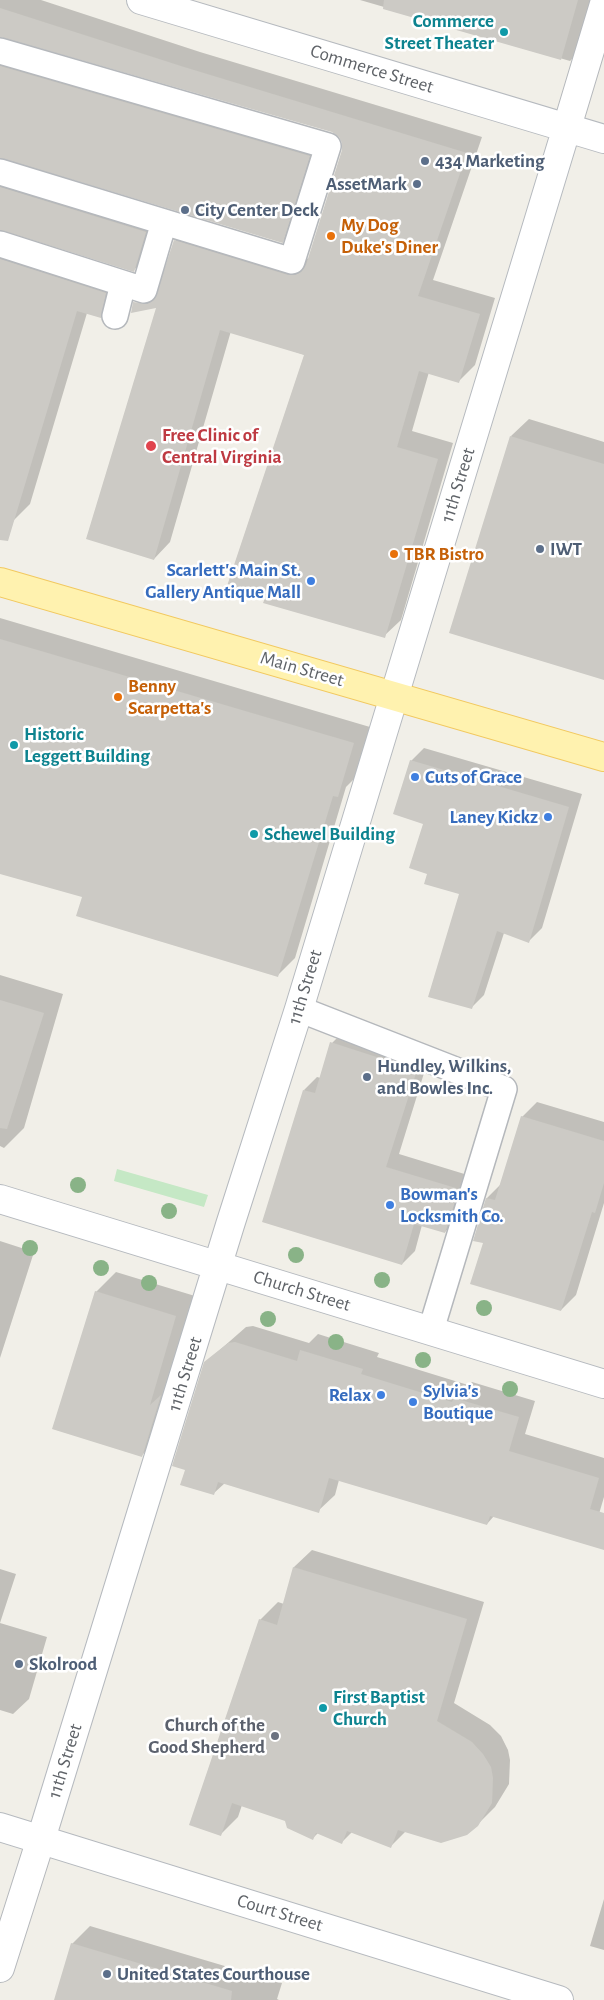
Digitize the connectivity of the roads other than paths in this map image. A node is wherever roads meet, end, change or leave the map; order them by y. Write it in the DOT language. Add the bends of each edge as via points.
graph roads {
  1 [pos="141,0"];
  2 [pos="604,4"];
  3 [pos="0,51"];
  4 [pos="567,127"];
  5 [pos="604,139"];
  6 [pos="0,172"];
  7 [pos="164,222"];
  8 [pos="0,244"];
  9 [pos="123,284"];
  10 [pos="115,316"];
  11 [pos="0,582"];
  12 [pos="395,695"];
  13 [pos="604,757"];
  14 [pos="298,1010"];
  15 [pos="0,1199"];
  16 [pos="218,1266"];
  17 [pos="431,1330"];
  18 [pos="604,1384"];
  19 [pos="0,1827"];
  20 [pos="42,1839"];
  21 [pos="0,1968"];
  22 [pos="559,2000"];
  1 -- 4 [label="street, Commerce Street"];
  2 -- 4 [label="street, 11th Street"];
  3 -- 7 [label="lane" via="328,146 292,261"];
  4 -- 5 [label="street, Commerce Street"];
  4 -- 12 [label="street, 11th Street"];
  6 -- 7 [label="lane"];
  7 -- 9 [label="lane" via="144,290"];
  8 -- 9 [label="lane"];
  9 -- 10 [label="lane"];
  11 -- 12 [label="main road, Main Street"];
  12 -- 13 [label="main road, Main Street"];
  12 -- 14 [label="street, 11th Street"];
  14 -- 16 [label="street, 11th Street"];
  14 -- 17 [label="lane" via="504,1089"];
  15 -- 16 [label="street, Church Street"];
  16 -- 17 [label="street, Church Street"];
  16 -- 20 [label="street, 11th Street"];
  17 -- 18 [label="street, Church Street"];
  19 -- 20 [label="street, Court Street"];
  20 -- 21 [label="street, 11th Street"];
  20 -- 22 [label="street, Court Street"];
}
